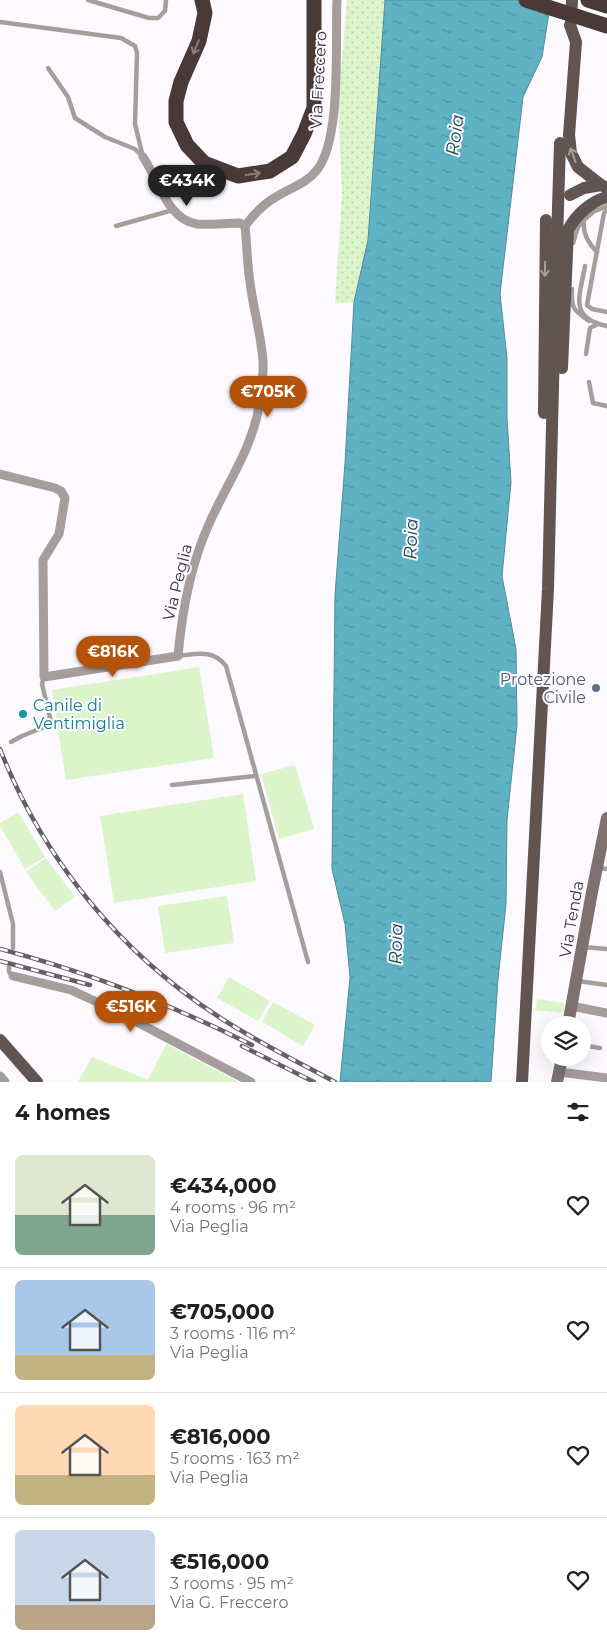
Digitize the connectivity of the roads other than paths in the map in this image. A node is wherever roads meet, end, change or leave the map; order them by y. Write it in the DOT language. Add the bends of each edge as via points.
graph roads {
  1 [pos="88,0"];
  2 [pos="166,0"];
  3 [pos="202,0"];
  4 [pos="337,0"];
  5 [pos="526,0"];
  6 [pos="572,0"];
  7 [pos="588,0"];
  8 [pos="315,3"];
  9 [pos="607,6"];
  10 [pos="0,22"];
  11 [pos="570,25"];
  12 [pos="607,26"];
  13 [pos="48,68"];
  14 [pos="143,156"];
  15 [pos="604,187"];
  16 [pos="570,195"];
  17 [pos="607,197"];
  18 [pos="607,206"];
  19 [pos="174,210"];
  20 [pos="607,210"];
  21 [pos="546,220"];
  22 [pos="584,220"];
  23 [pos="116,226"];
  24 [pos="245,226"];
  25 [pos="597,252"];
  26 [pos="585,266"];
  27 [pos="572,276"];
  28 [pos="572,283"];
  29 [pos="607,312"];
  30 [pos="588,321"];
  31 [pos="598,324"];
  32 [pos="607,326"];
  33 [pos="586,354"];
  34 [pos="589,382"];
  35 [pos="607,406"];
  36 [pos="0,474"];
  37 [pos="551,490"];
  38 [pos="178,656"];
  39 [pos="44,677"];
  40 [pos="11,742"];
  41 [pos="255,776"];
  42 [pos="172,785"];
  43 [pos="607,818"];
  44 [pos="602,868"];
  45 [pos="0,872"];
  46 [pos="582,947"];
  47 [pos="13,948"];
  48 [pos="607,949"];
  49 [pos="308,962"];
  50 [pos="9,967"];
  51 [pos="13,976"];
  52 [pos="576,981"];
  53 [pos="607,985"];
  54 [pos="571,1006"];
  55 [pos="607,1013"];
  56 [pos="569,1016"];
  57 [pos="0,1040"];
  58 [pos="591,1046"];
  59 [pos="600,1048"];
  60 [pos="0,1076"];
  61 [pos="558,1077"];
  62 [pos="607,1078"];
  63 [pos="596,1080"];
  64 [pos="5,1082"];
  65 [pos="37,1082"];
  66 [pos="251,1082"];
  67 [pos="522,1082"];
  1 -- 2 [label="lane" via="148,18 158,18 165,11"];
  3 -- 8 [label="highway, one-way" via="205,12 199,41 181,82 176,122 187,145 204,163 238,176 270,172 292,157 304,134 314,108"];
  4 -- 24 [label="street, Via Freccero" via="333,125 328,151 318,170 303,184 260,207"];
  5 -- 12 [label="highway, bridge"];
  6 -- 11 [label="main road"];
  7 -- 9 [label="highway"];
  10 -- 14 [label="lane" via="121,38 135,46 135,124"];
  15 -- 11 [label="main road, one-way" via="578,167 570,152 576,42"];
  11 -- 37 [label="main road, bridge" via="560,142"];
  13 -- 14 [label="lane" via="68,97 75,118"];
  14 -- 19 [label="street"];
  15 -- 16 [label="main road" via="584,188"];
  17 -- 37 [label="main road" via="588,207 573,220 568,230 559,449"];
  18 -- 22 [label="lane"];
  19 -- 23 [label="lane"];
  19 -- 24 [label="street" via="181,218 195,224 240,222"];
  20 -- 25 [label="lane"];
  21 -- 37 [label="main road, one-way" via="544,440"];
  22 -- 25 [label="lane" via="589,244"];
  22 -- 27 [label="lane" via="574,238"];
  24 -- 38 [label="street, Via Peglia" via="263,362 258,408 248,443 197,558 187,590"];
  25 -- 29 [label="lane" via="587,304 592,309"];
  26 -- 30 [label="lane" via="579,304"];
  28 -- 30 [label="lane" via="574,311"];
  30 -- 31 [label="lane"];
  31 -- 32 [label="lane"];
  31 -- 33 [label="lane" via="590,328"];
  34 -- 35 [label="lane" via="593,403"];
  36 -- 39 [label="street" via="55,488 64,498 59,534 43,560"];
  37 -- 67 [label="main road"];
  38 -- 39 [label="street"];
  38 -- 41 [label="lane" via="211,655 226,666"];
  39 -- 40 [label="lane" via="42,684 51,722"];
  41 -- 42 [label="lane"];
  41 -- 49 [label="lane"];
  43 -- 44 [label="main road, Via Tenda"];
  44 -- 46 [label="main road, Via Tenda"];
  45 -- 47 [label="lane" via="13,924"];
  46 -- 48 [label="lane"];
  46 -- 52 [label="main road, Via Tenda"];
  50 -- 51 [label="lane" via="8,972"];
  51 -- 66 [label="street" via="71,990"];
  52 -- 53 [label="lane"];
  52 -- 54 [label="main road, Via Tenda"];
  54 -- 55 [label="street"];
  54 -- 56 [label="main road, Via Tenda"];
  57 -- 65 [label="main road"];
  58 -- 59 [label="lane"];
  60 -- 64 [label="street"];
  61 -- 63 [label="street"];
  62 -- 63 [label="street"];
}
